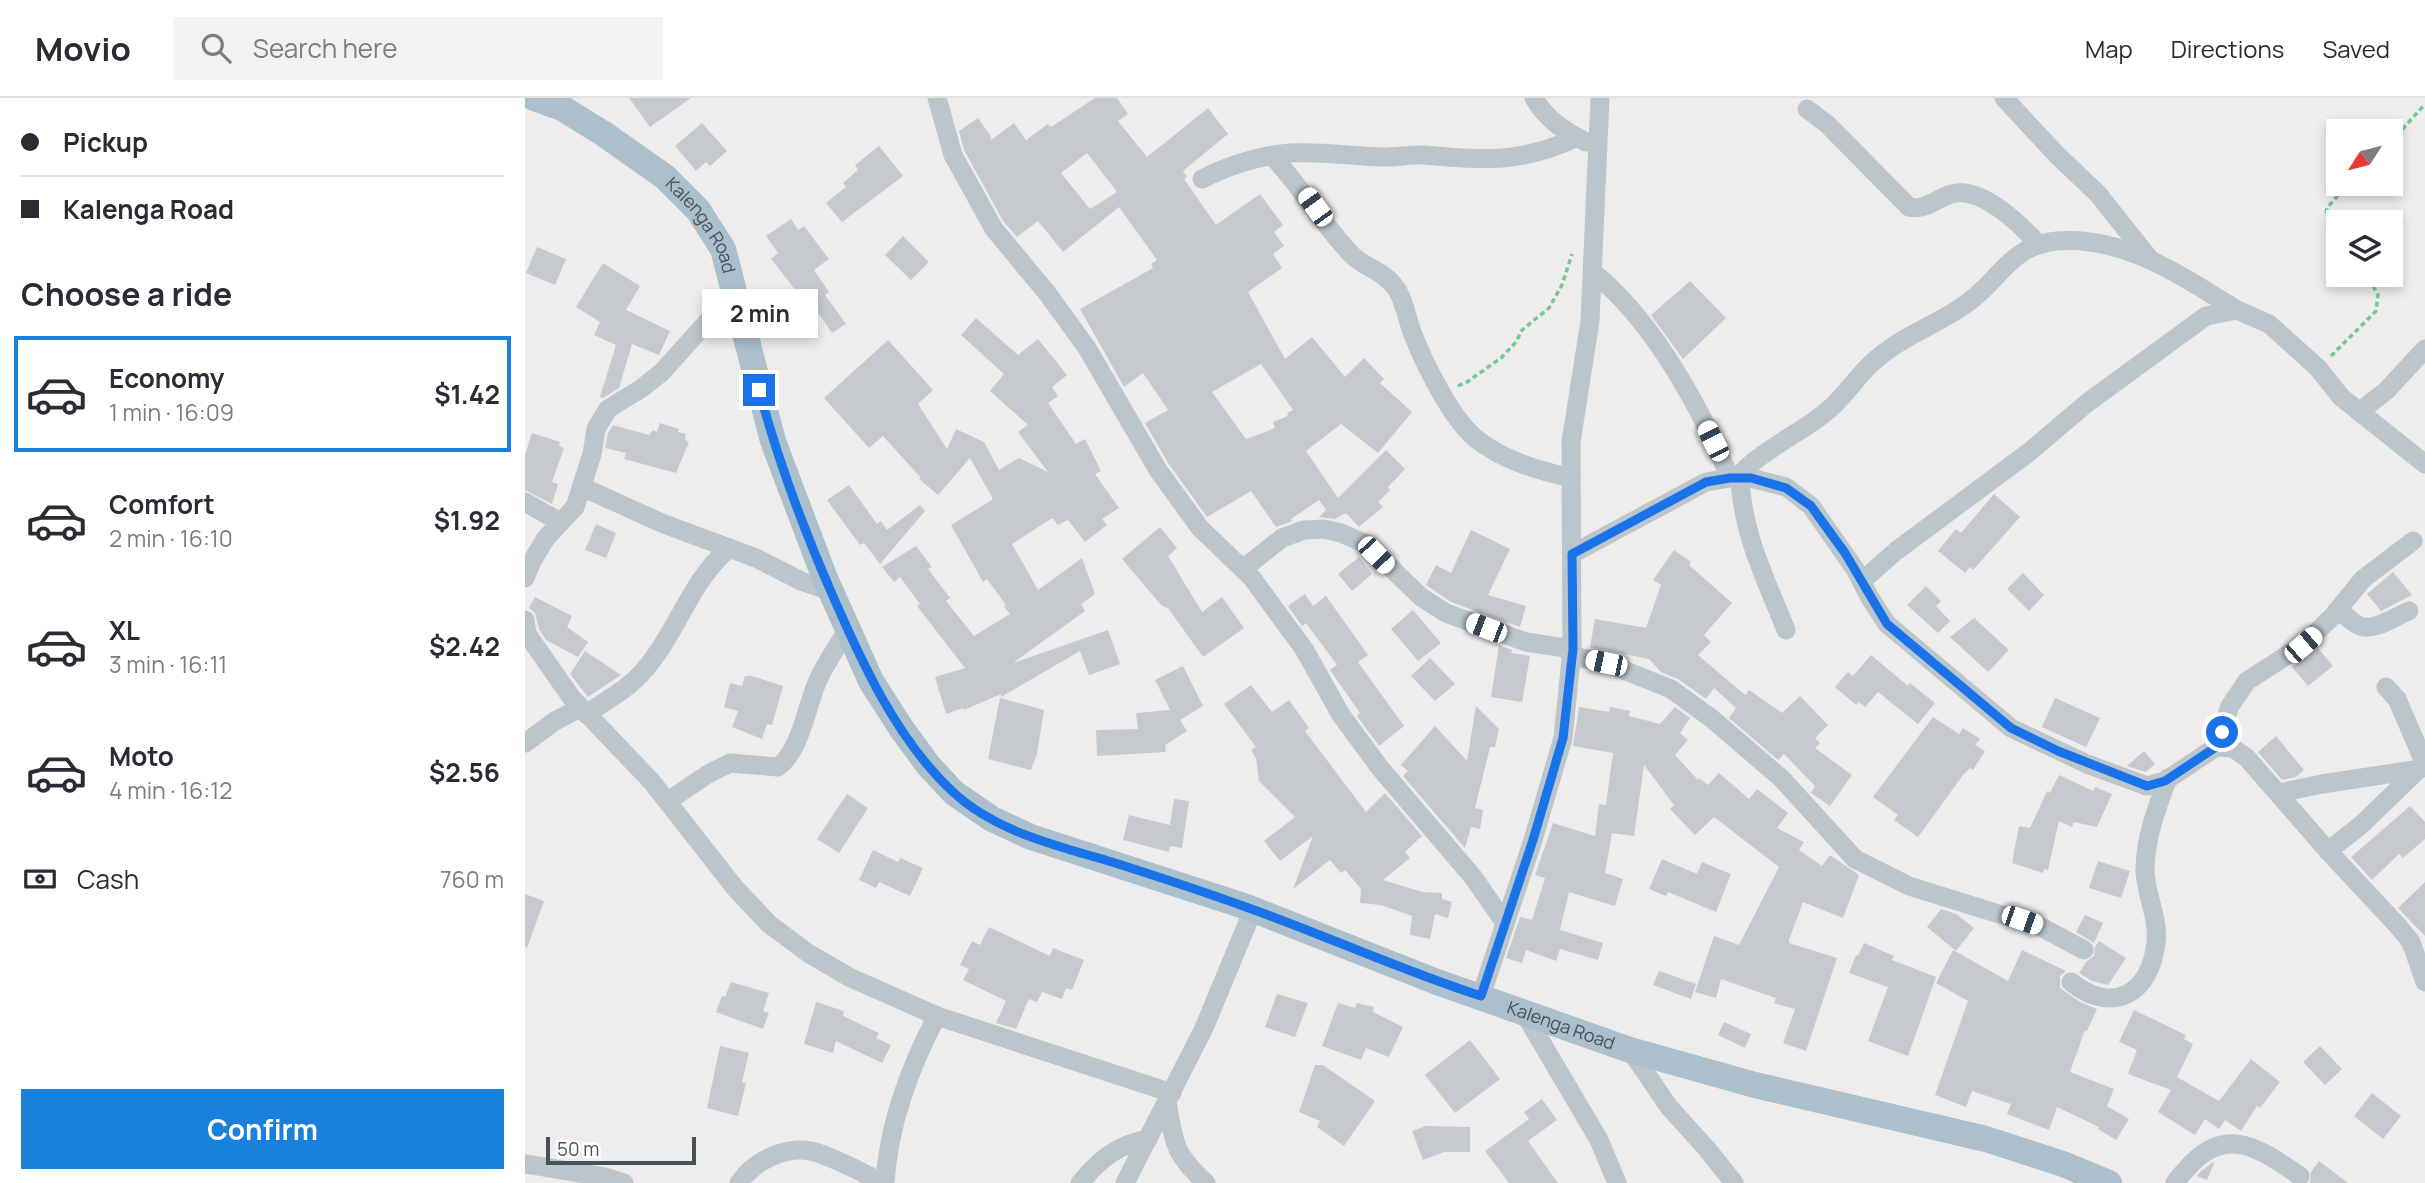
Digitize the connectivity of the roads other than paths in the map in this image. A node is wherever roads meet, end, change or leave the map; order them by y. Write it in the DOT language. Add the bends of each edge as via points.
graph roads {
  1 [pos="534,98"];
  2 [pos="937,98"];
  3 [pos="1534,98"];
  4 [pos="1600,98"];
  5 [pos="2004,98"];
  6 [pos="566,103"];
  7 [pos="1807,109"];
  8 [pos="1577,137"];
  9 [pos="1598,150"];
  10 [pos="1272,156"];
  11 [pos="1202,179"];
  12 [pos="2039,245"];
  13 [pos="2151,260"];
  14 [pos="1593,272"];
  15 [pos="734,292"];
  16 [pos="2237,310"];
  17 [pos="2425,349"];
  18 [pos="2359,412"];
  19 [pos="2425,464"];
  20 [pos="1571,478"];
  21 [pos="1736,478"];
  22 [pos="582,487"];
  23 [pos="525,502"];
  24 [pos="560,522"];
  25 [pos="2413,541"];
  26 [pos="729,548"];
  27 [pos="1572,554"];
  28 [pos="1243,569"];
  29 [pos="525,578"];
  30 [pos="1862,581"];
  31 [pos="830,591"];
  32 [pos="2409,611"];
  33 [pos="2336,612"];
  34 [pos="525,621"];
  35 [pos="848,630"];
  36 [pos="1786,630"];
  37 [pos="1572,653"];
  38 [pos="2386,687"];
  39 [pos="583,711"];
  40 [pos="525,743"];
  41 [pos="2216,747"];
  42 [pos="2423,766"];
  43 [pos="2168,778"];
  44 [pos="2279,793"];
  45 [pos="668,801"];
  46 [pos="2328,851"];
  47 [pos="1253,909"];
  48 [pos="1505,923"];
  49 [pos="2084,950"];
  50 [pos="2421,954"];
  51 [pos="2071,982"];
  52 [pos="2425,982"];
  53 [pos="1481,996"];
  54 [pos="1523,1011"];
  55 [pos="937,1016"];
  56 [pos="1630,1050"];
  57 [pos="1169,1097"];
  58 [pos="1148,1139"];
  59 [pos="525,1164"];
  60 [pos="2300,1176"];
  61 [pos="1731,1182"];
  62 [pos="624,1183"];
  63 [pos="739,1183"];
  64 [pos="885,1183"];
  65 [pos="1080,1183"];
  66 [pos="1125,1183"];
  67 [pos="1206,1183"];
  68 [pos="1617,1183"];
  69 [pos="2109,1183"];
  70 [pos="2175,1183"];
  1 -- 6 [label="main road, Kalenga Road"];
  2 -- 28 [label="street" via="953,155 994,229 1087,348 1186,509"];
  3 -- 8 [label="street" via="1541,111"];
  4 -- 9 [label="street"];
  5 -- 13 [label="street" via="2098,194"];
  6 -- 15 [label="main road, Kalenga Road" via="665,177 698,210 723,249"];
  7 -- 12 [label="street" via="1909,207 1953,194 1971,194 2002,210"];
  8 -- 9 [label="street"];
  8 -- 10 [label="street" via="1530,155 1493,159"];
  9 -- 14 [label="street"];
  10 -- 11 [label="street"];
  10 -- 20 [label="street" via="1354,257 1397,289 1413,336 1458,419 1500,454 1536,470"];
  12 -- 13 [label="street" via="2101,243"];
  12 -- 21 [label="street" via="2020,253 1964,306 1881,355 1829,411"];
  13 -- 16 [label="street"];
  14 -- 20 [label="street" via="1571,442"];
  14 -- 21 [label="street" via="1617,292 1670,363"];
  15 -- 22 [label="street" via="662,372 608,409 596,429"];
  15 -- 31 [label="main road, Kalenga Road" via="773,441"];
  16 -- 18 [label="street" via="2269,324"];
  16 -- 30 [label="street" via="2206,316 2178,335"];
  17 -- 18 [label="street"];
  18 -- 19 [label="street"];
  20 -- 27 [label="street"];
  21 -- 27 [label="street" via="1706,482"];
  21 -- 30 [label="street" via="1786,488 1811,506"];
  21 -- 36 [label="street" via="1751,544"];
  22 -- 24 [label="street" via="575,507"];
  22 -- 26 [label="street"];
  23 -- 24 [label="street"];
  24 -- 29 [label="street"];
  25 -- 33 [label="street" via="2363,579"];
  26 -- 31 [label="street"];
  26 -- 39 [label="street" via="710,564 646,668 628,686"];
  27 -- 37 [label="street"];
  28 -- 37 [label="street" via="1282,538 1304,530 1341,533 1366,544 1421,597 1446,613"];
  28 -- 48 [label="street" via="1304,649 1341,715 1372,757 1473,877"];
  30 -- 43 [label="street" via="1887,624 2011,728 2147,786"];
  31 -- 35 [label="main road, Kalenga Road"];
  32 -- 33 [label="street" via="2371,628"];
  33 -- 41 [label="street" via="2303,645 2247,681 2230,706"];
  34 -- 39 [label="street" via="527,634"];
  35 -- 45 [label="street" via="819,678 787,760 778,767 730,763"];
  35 -- 47 [label="main road, Kalenga Road" via="871,681 901,728 954,793 992,819 1031,837"];
  37 -- 48 [label="street" via="1563,738"];
  37 -- 49 [label="street" via="1671,689 1711,718 1781,778 1855,859 1909,886 2041,927"];
  38 -- 42 [label="street" via="2397,699"];
  39 -- 40 [label="street" via="555,721"];
  39 -- 45 [label="street"];
  41 -- 43 [label="street"];
  41 -- 44 [label="street" via="2233,748 2248,758"];
  42 -- 44 [label="street"];
  42 -- 46 [label="street"];
  43 -- 51 [label="street" via="2147,841 2144,870 2156,941 2145,975 2135,991 2114,999 2095,996"];
  44 -- 46 [label="street"];
  45 -- 55 [label="street" via="769,924 849,977"];
  46 -- 50 [label="street"];
  47 -- 53 [label="main road, Kalenga Road"];
  47 -- 57 [label="street" via="1204,1028"];
  48 -- 53 [label="street"];
  50 -- 52 [label="street"];
  53 -- 54 [label="main road, Kalenga Road"];
  54 -- 56 [label="main road, Kalenga Road"];
  54 -- 68 [label="street" via="1599,1140"];
  55 -- 57 [label="street"];
  55 -- 64 [label="street" via="891,1132"];
  56 -- 61 [label="street" via="1669,1107"];
  56 -- 69 [label="main road, Kalenga Road" via="1755,1085 1986,1139"];
  57 -- 58 [label="street"];
  57 -- 67 [label="street" via="1178,1152"];
  58 -- 65 [label="street" via="1109,1153"];
  58 -- 66 [label="street"];
  59 -- 62 [label="street"];
  60 -- 70 [label="street" via="2273,1158 2226,1142 2197,1158"];
  63 -- 64 [label="street" via="761,1161 788,1152 813,1151"];
}
